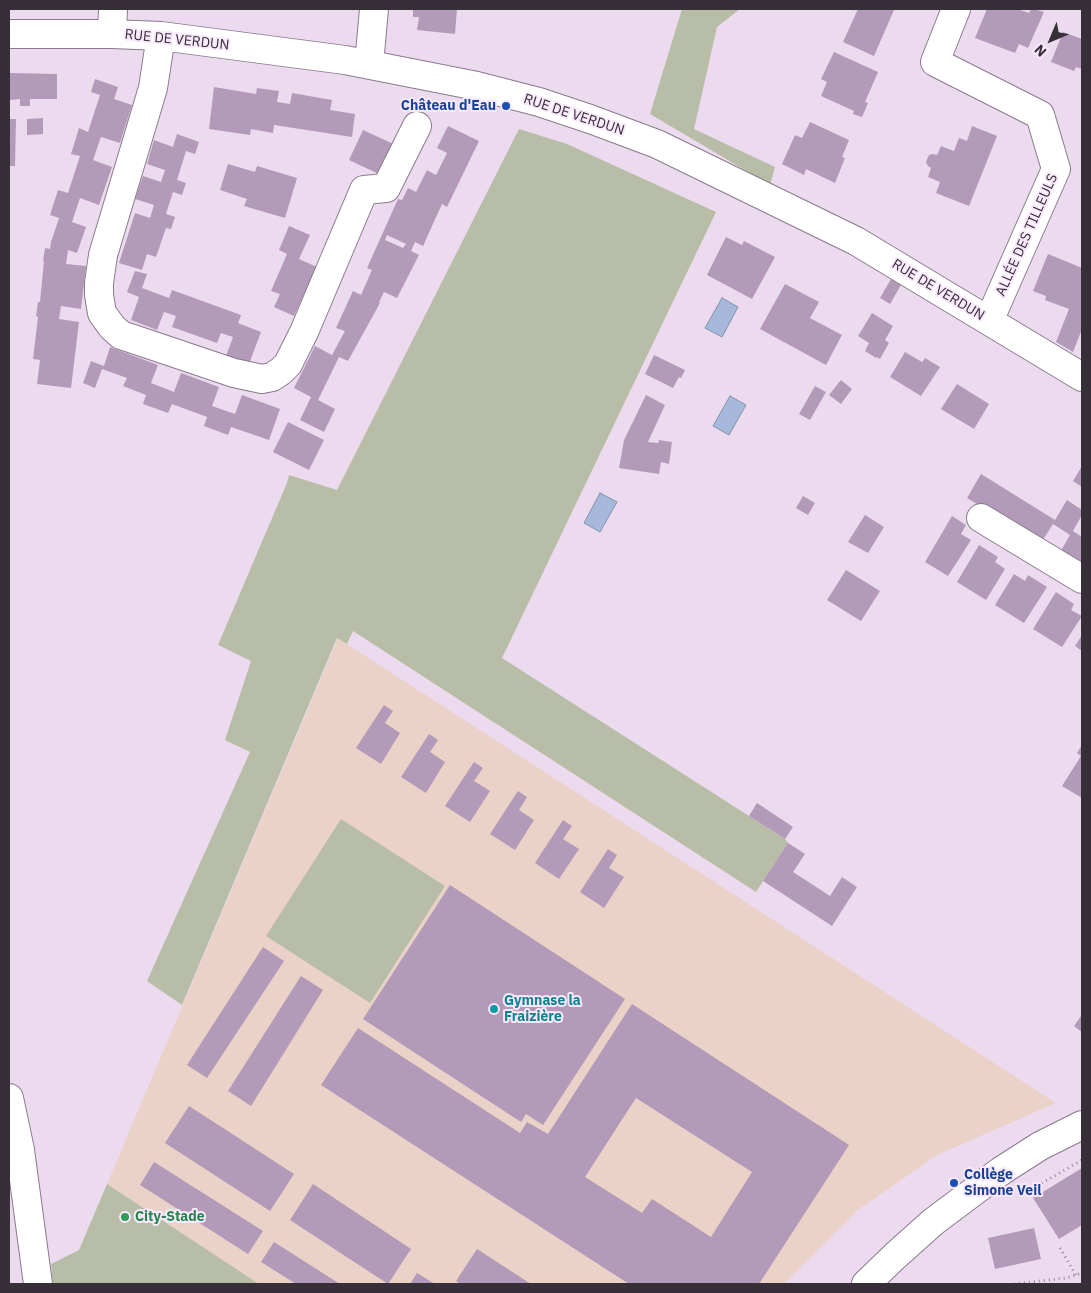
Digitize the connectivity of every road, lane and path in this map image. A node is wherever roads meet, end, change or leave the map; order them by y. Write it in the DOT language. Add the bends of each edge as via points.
graph roads {
  1 [pos="374,9"];
  2 [pos="956,9"];
  3 [pos="113,21"];
  4 [pos="9,34"];
  5 [pos="161,36"];
  6 [pos="369,64"];
  7 [pos="417,126"];
  8 [pos="989,321"];
  9 [pos="1082,377"];
  10 [pos="981,518"];
  11 [pos="1082,579"];
  12 [pos="9,1098"];
  13 [pos="1082,1125"];
  14 [pos="1060,1248"];
  15 [pos="1082,1273"];
  16 [pos="1076,1274"];
  17 [pos="38,1284"];
  18 [pos="866,1284"];
  19 [pos="1014,1284"];
  1 -- 6 [label="street"];
  2 -- 8 [label="street, ALLÉE DES TILLEULS" via="935,62 1040,115 1056,169"];
  3 -- 4 [label="street, RUE DE VERDUN"];
  3 -- 5 [label="street, RUE DE VERDUN"];
  5 -- 6 [label="street, RUE DE VERDUN"];
  5 -- 7 [label="street" via="153,88 103,255 99,283 102,313 106,320 121,334 137,340 234,373 262,379 281,371 304,332 364,190 386,188"];
  6 -- 8 [label="street, RUE DE VERDUN" via="539,102 656,144 856,241"];
  8 -- 9 [label="street, RUE DE VERDUN"];
  10 -- 11 [label="street"];
  12 -- 17 [label="street" via="20,1150"];
  13 -- 18 [label="street" via="1040,1146 993,1176 933,1222"];
  14 -- 16 [label="path"];
  15 -- 16 [label="path"];
  16 -- 19 [label="path"];
}
